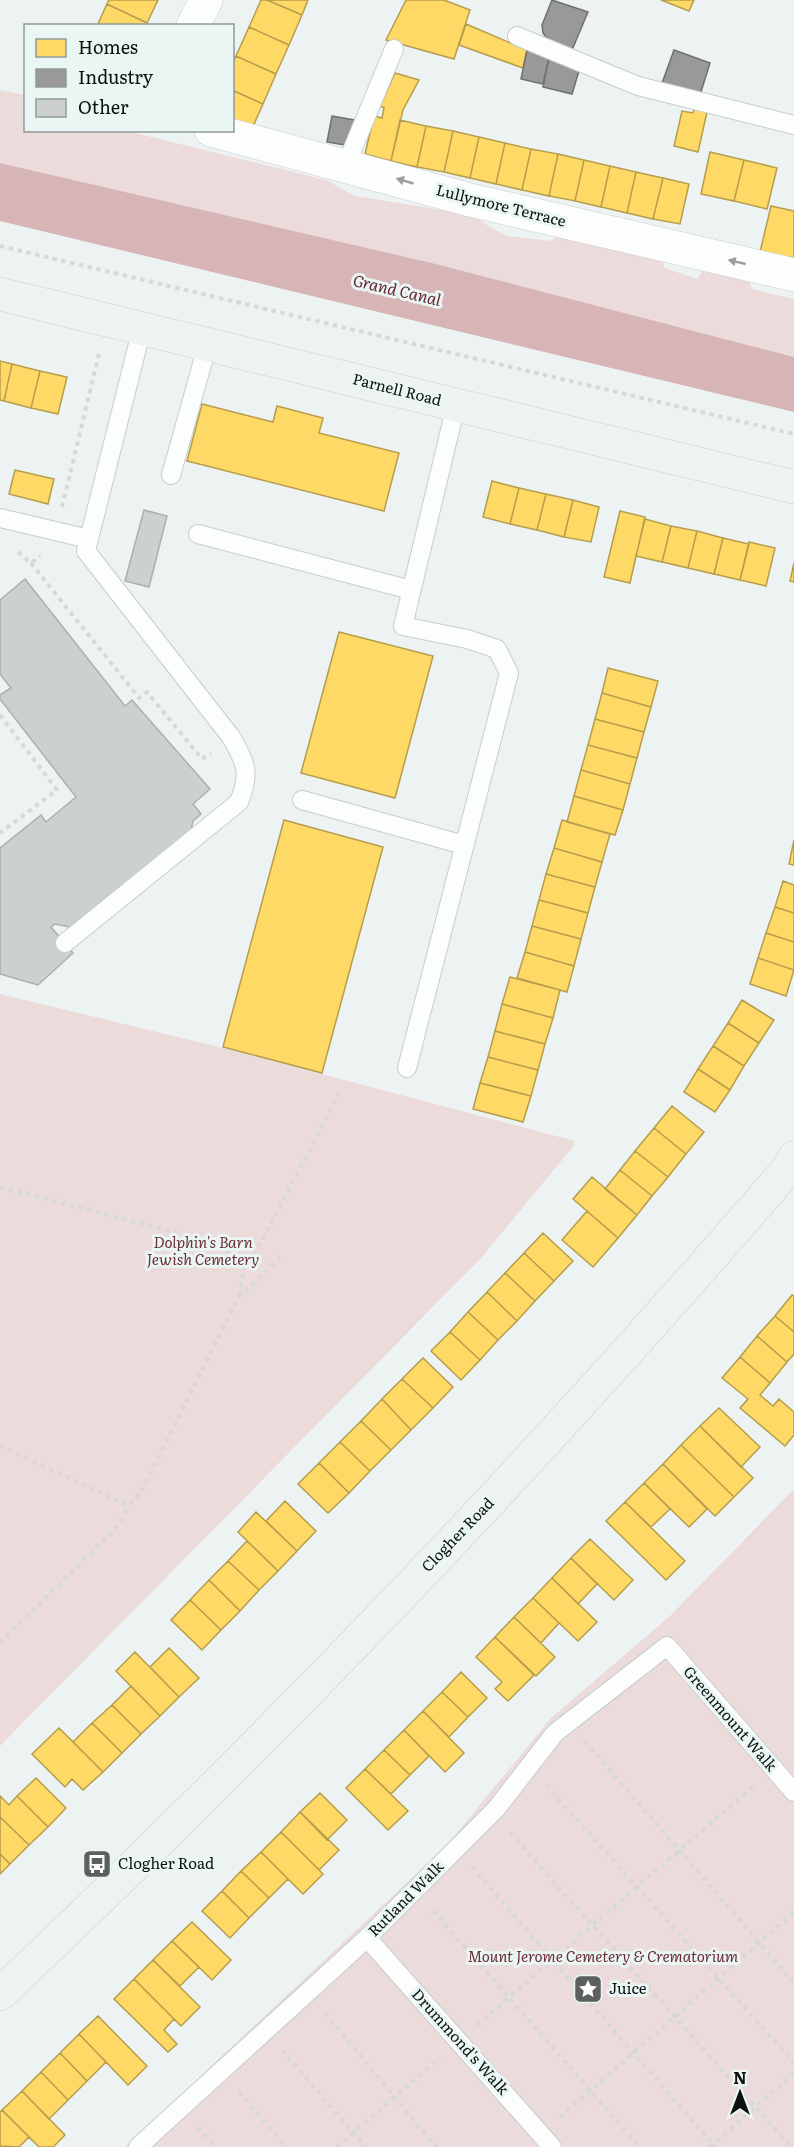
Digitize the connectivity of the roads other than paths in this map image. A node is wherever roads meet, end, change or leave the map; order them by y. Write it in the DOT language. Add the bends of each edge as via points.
graph roads {
  1 [pos="206,0"];
  2 [pos="194,24"];
  3 [pos="517,36"];
  4 [pos="394,49"];
  5 [pos="794,125"];
  6 [pos="219,132"];
  7 [pos="346,165"];
  8 [pos="794,275"];
  9 [pos="0,294"];
  10 [pos="142,328"];
  11 [pos="208,343"];
  12 [pos="456,405"];
  13 [pos="171,475"];
  14 [pos="794,487"];
  15 [pos="0,518"];
  16 [pos="198,534"];
  17 [pos="89,539"];
  18 [pos="411,590"];
  19 [pos="302,800"];
  20 [pos="464,845"];
  21 [pos="65,943"];
  22 [pos="407,1068"];
  23 [pos="794,1158"];
  24 [pos="667,1646"];
  25 [pos="794,1792"];
  26 [pos="367,1938"];
  27 [pos="0,1994"];
  28 [pos="546,2140"];
  29 [pos="138,2147"];
  1 -- 2 [label="street"];
  3 -- 5 [label="lane" via="638,86"];
  4 -- 7 [label="lane"];
  6 -- 7 [label="street, Lullymore Terrace"];
  8 -- 7 [label="street, Lullymore Terrace, one-way" via="470,200"];
  9 -- 10 [label="street, Parnell Road"];
  10 -- 11 [label="street, Parnell Road"];
  10 -- 17 [label="lane"];
  11 -- 12 [label="street, Parnell Road"];
  11 -- 13 [label="lane"];
  12 -- 14 [label="street, Parnell Road"];
  12 -- 18 [label="lane"];
  15 -- 17 [label="lane"];
  16 -- 18 [label="lane"];
  17 -- 21 [label="lane" via="86,550 231,737 243,758 247,782 239,801"];
  18 -- 20 [label="lane" via="403,626 467,639 497,650 509,673"];
  19 -- 20 [label="lane"];
  20 -- 22 [label="lane"];
  23 -- 27 [label="street, Clogher Road" via="677,1298 484,1509 109,1891"];
  24 -- 25 [label="lane, Greenmount Walk"];
  24 -- 26 [label="lane, Rutland Walk" via="555,1733 492,1813"];
  26 -- 28 [label="lane, Drummond's Walk"];
  26 -- 29 [label="lane, Rutland Walk"];
}
